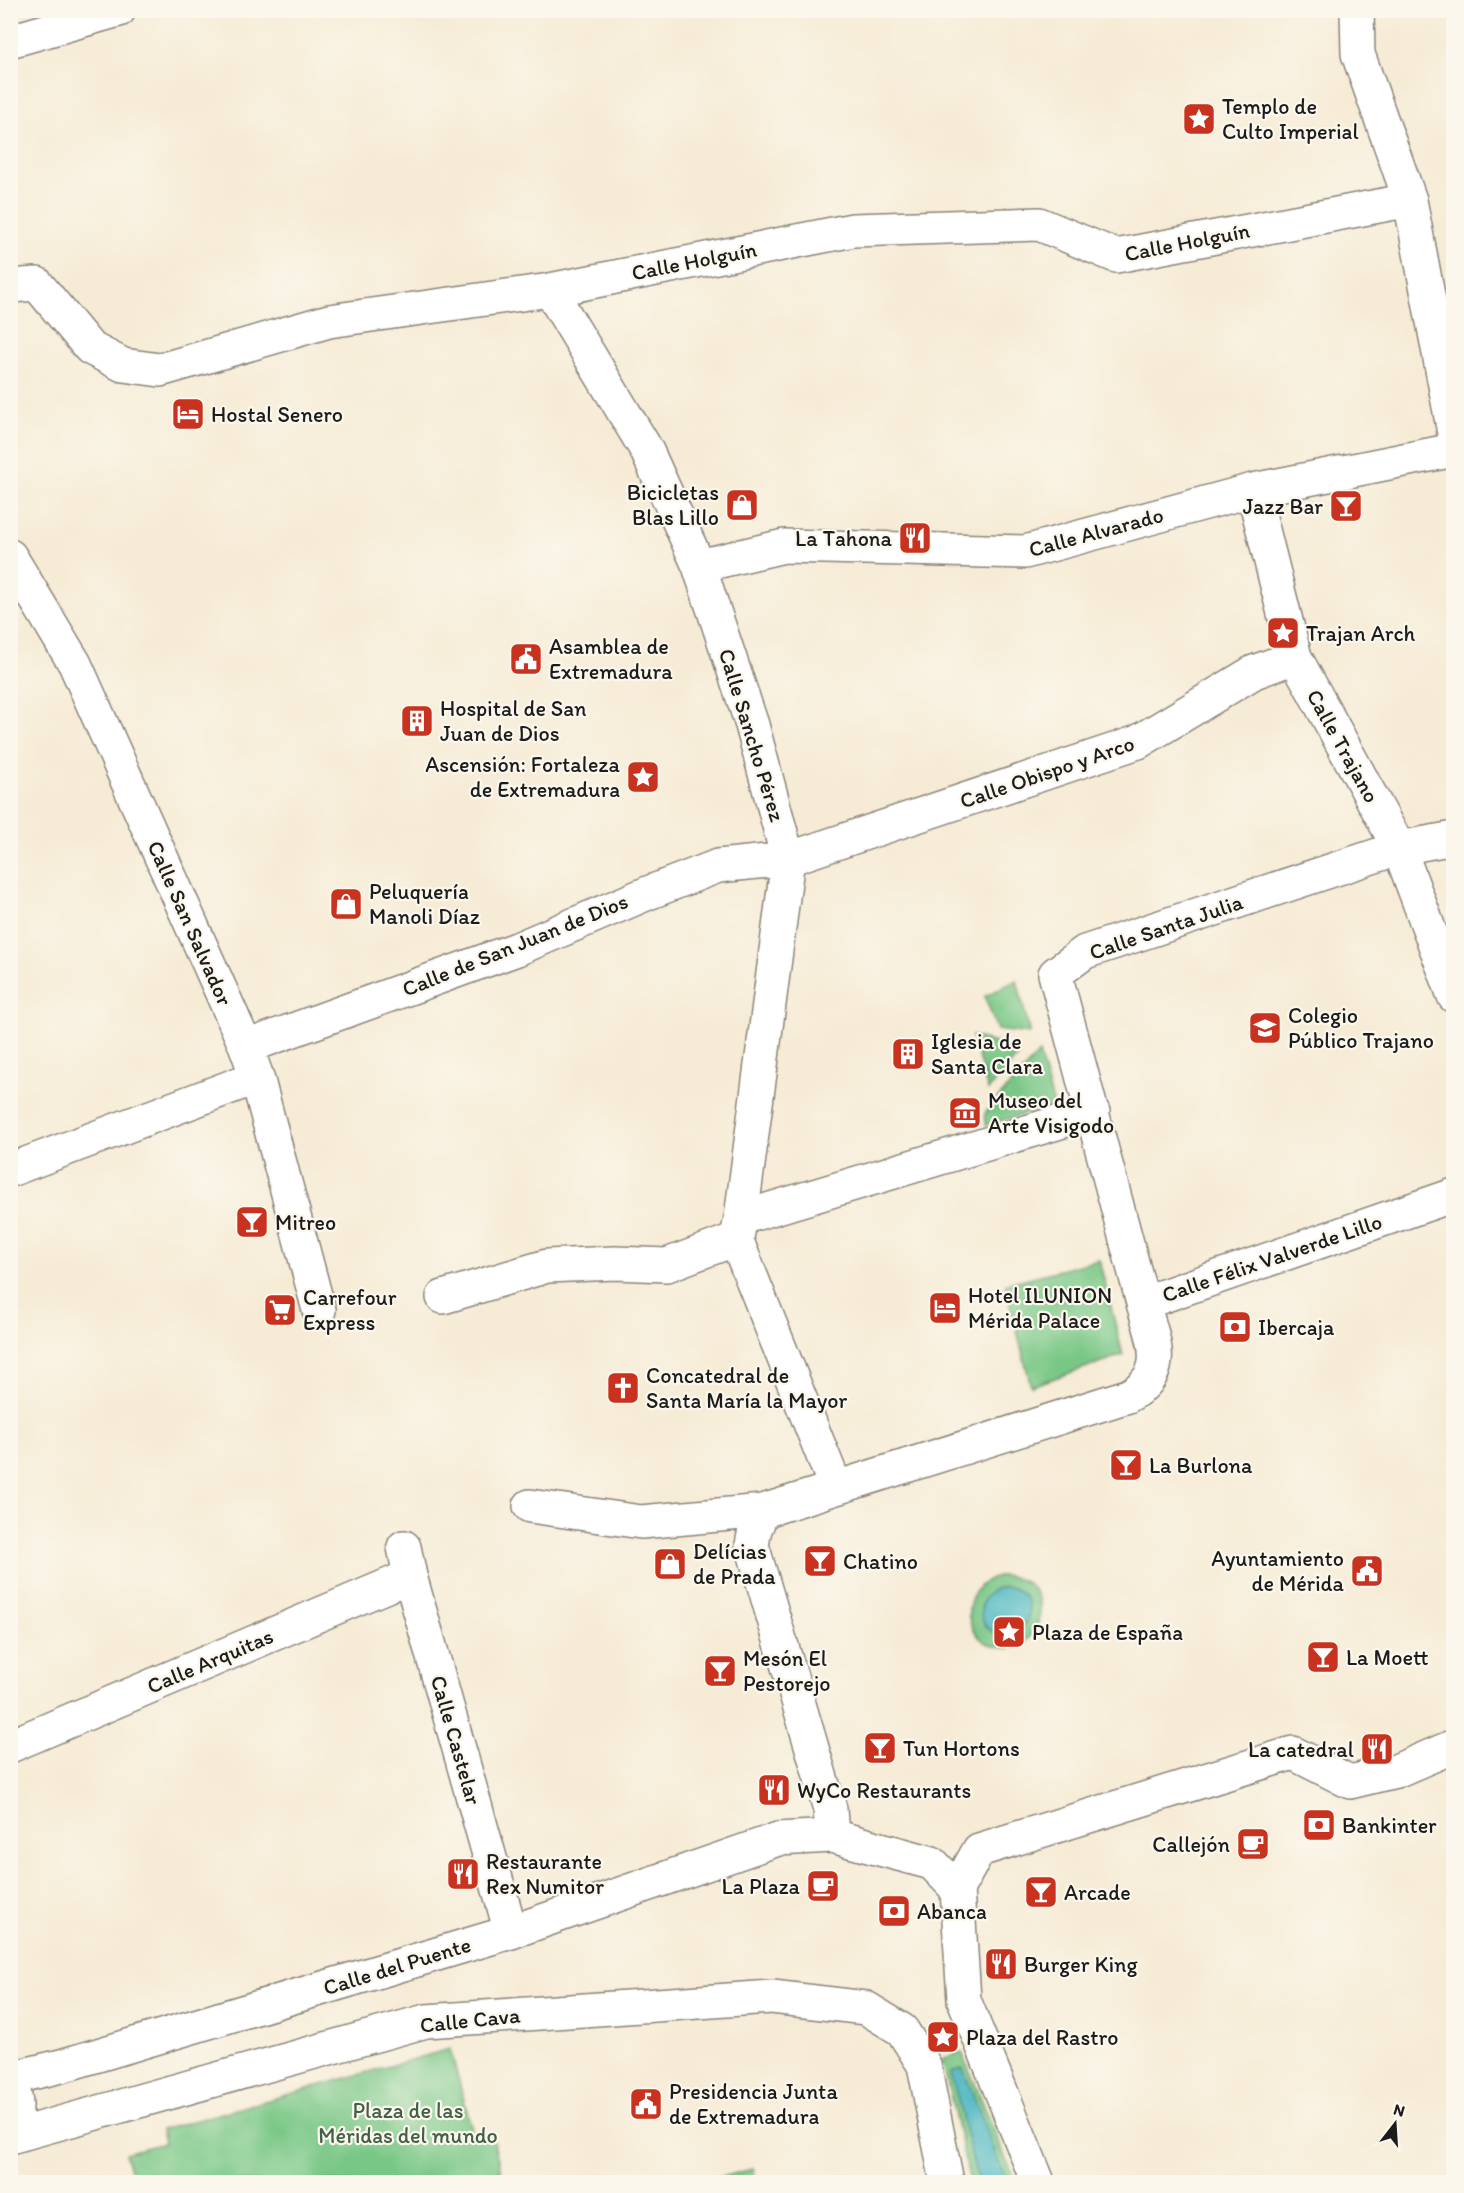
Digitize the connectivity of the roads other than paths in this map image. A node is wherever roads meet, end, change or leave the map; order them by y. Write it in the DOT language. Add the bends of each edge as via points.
graph roads {
  1 [pos="119,10"];
  2 [pos="1357,10"];
  3 [pos="10,41"];
  4 [pos="1410,200"];
  5 [pos="10,286"];
  6 [pos="550,290"];
  7 [pos="1454,434"];
  8 [pos="1454,450"];
  9 [pos="1253,490"];
  10 [pos="10,556"];
  11 [pos="699,566"];
  12 [pos="1294,657"];
  13 [pos="1454,838"];
  14 [pos="1399,849"];
  15 [pos="788,859"];
  16 [pos="1454,996"];
  17 [pos="252,1062"];
  18 [pos="1093,1112"];
  19 [pos="10,1170"];
  20 [pos="1454,1196"];
  21 [pos="739,1228"];
  22 [pos="443,1296"];
  23 [pos="1143,1303"];
  24 [pos="319,1310"];
  25 [pos="837,1488"];
  26 [pos="530,1506"];
  27 [pos="763,1511"];
  28 [pos="407,1562"];
  29 [pos="10,1746"];
  30 [pos="1454,1746"];
  31 [pos="832,1836"];
  32 [pos="962,1881"];
  33 [pos="511,1932"];
  34 [pos="10,2078"];
  35 [pos="10,2132"];
  36 [pos="10,2138"];
  37 [pos="947,2182"];
  38 [pos="1038,2182"];
  1 -- 3 [label="street"];
  2 -- 4 [label="street" via="1358,54"];
  4 -- 6 [label="street, Calle Holguín" via="1116,256 1039,224 853,230"];
  4 -- 7 [label="street"];
  5 -- 6 [label="street, Calle Holguín" via="38,284 90,348 123,365 160,370 328,321"];
  6 -- 11 [label="street, Calle Sancho Pérez" via="646,450"];
  8 -- 9 [label="street, Calle Alvarado"];
  9 -- 11 [label="street, Calle Alvarado" via="1025,552 784,546"];
  9 -- 12 [label="street, Calle Trajano"];
  10 -- 17 [label="street, Calle San Salvador" via="75,664"];
  11 -- 15 [label="street, Calle Sancho Pérez" via="752,725"];
  12 -- 14 [label="street, Calle Trajano"];
  12 -- 15 [label="street, Calle Obispo y Arco" via="1254,672 1138,742"];
  13 -- 14 [label="street"];
  14 -- 16 [label="street, Calle Trajano"];
  14 -- 18 [label="street, Calle Santa Julia" via="1085,952 1055,974"];
  15 -- 17 [label="street, Calle de San Juan de Dios" via="718,866"];
  15 -- 21 [label="street, Calle Sancho Pérez"];
  17 -- 19 [label="street, Calle de San Juan de Dios"];
  17 -- 24 [label="street, Calle San Salvador"];
  18 -- 21 [label="street"];
  18 -- 23 [label="street, Calle Santa Julia"];
  20 -- 23 [label="street, Calle Félix Valverde Lillo"];
  21 -- 22 [label="street" via="667,1265 547,1266"];
  21 -- 25 [label="street"];
  23 -- 25 [label="street, Calle Félix Valverde Lillo" via="1157,1356 1142,1389"];
  25 -- 27 [label="street"];
  26 -- 27 [label="street" via="642,1522"];
  27 -- 31 [label="street" via="752,1545 830,1809"];
  28 -- 29 [label="street, Calle Arquitas"];
  28 -- 33 [label="street, Calle Castelar"];
  30 -- 32 [label="street" via="1396,1771 1350,1782 1293,1753 979,1850"];
  31 -- 32 [label="street" via="932,1863"];
  31 -- 33 [label="street, Calle del Puente" via="778,1839"];
  32 -- 38 [label="street" via="964,2000"];
  33 -- 34 [label="street, Calle del Puente"];
  34 -- 35 [label="street" via="17,2098 16,2119"];
  36 -- 37 [label="street, Calle Cava" via="426,2021 772,1997 866,2008 902,2030 924,2064"];
}
